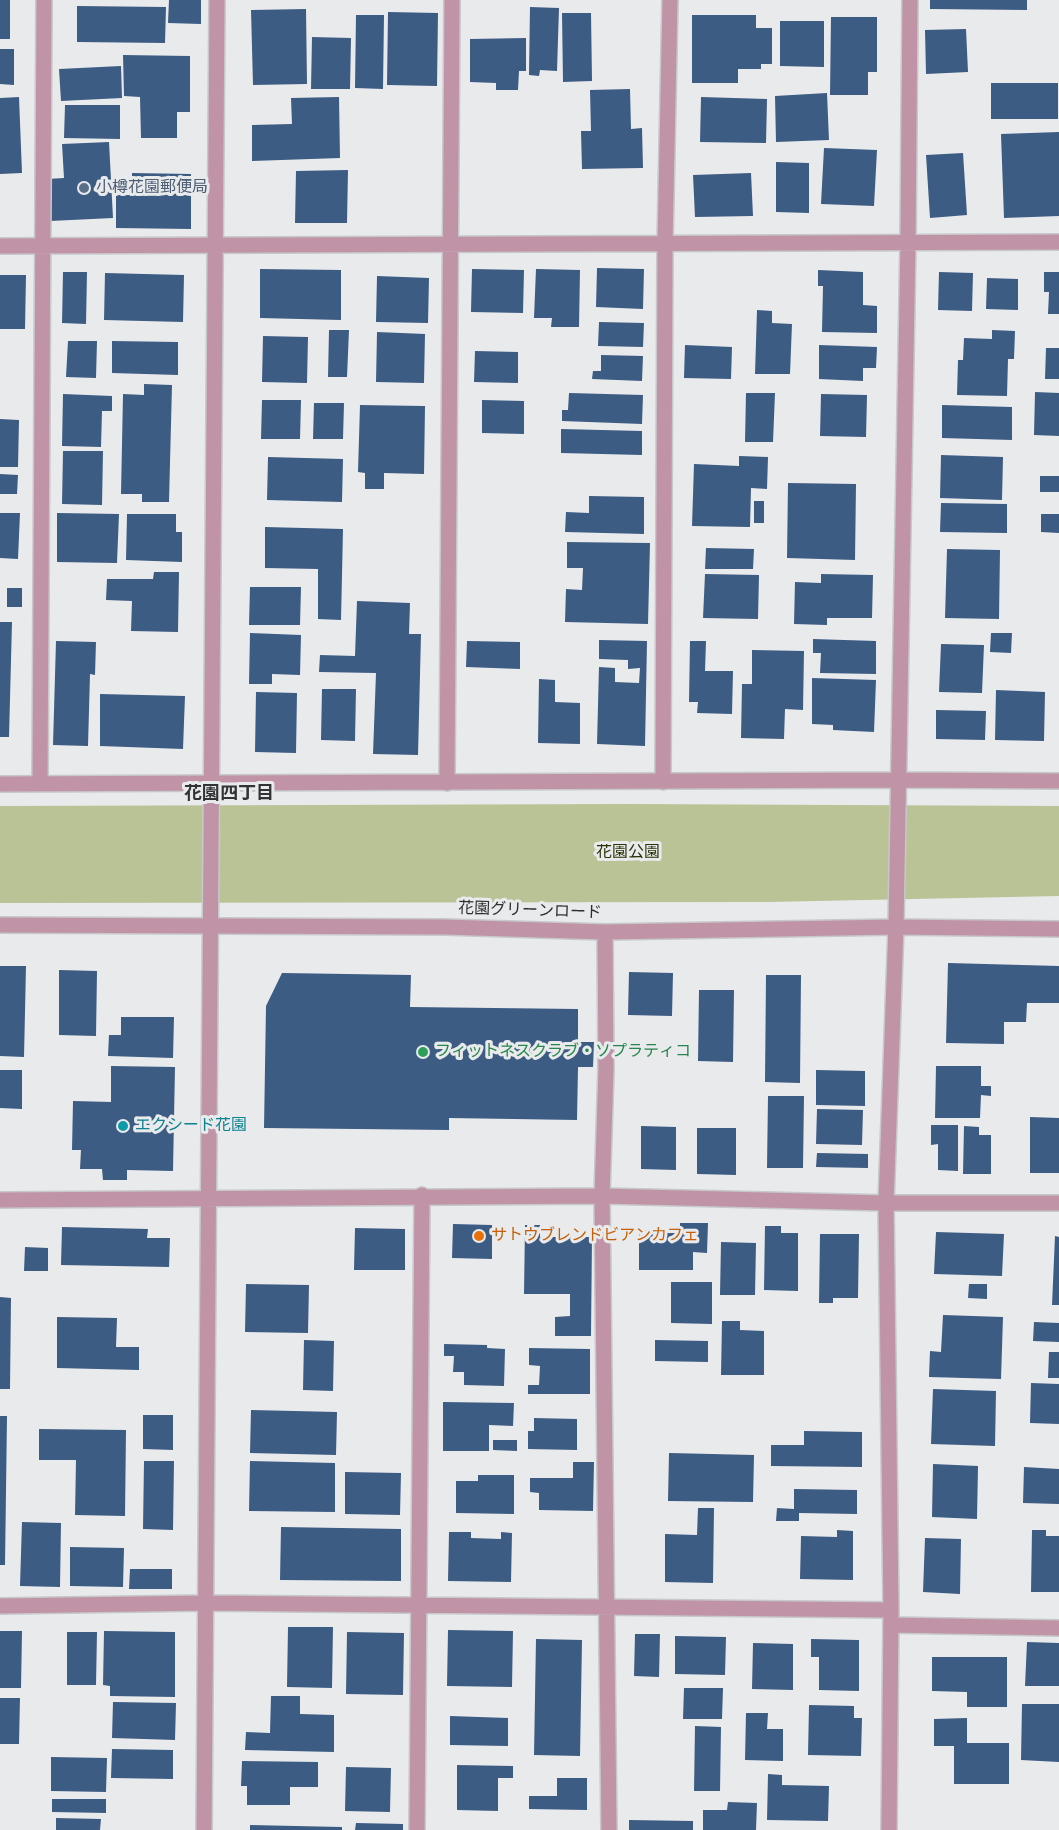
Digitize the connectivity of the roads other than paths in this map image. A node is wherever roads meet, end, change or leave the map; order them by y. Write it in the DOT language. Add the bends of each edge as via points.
graph roads {
  1 [pos="44,0"];
  2 [pos="217,0"];
  3 [pos="452,0"];
  4 [pos="670,0"];
  5 [pos="910,0"];
  6 [pos="908,241"];
  7 [pos="1059,242"];
  8 [pos="450,244"];
  9 [pos="666,244"];
  10 [pos="215,245"];
  11 [pos="0,246"];
  12 [pos="42,246"];
  13 [pos="899,780"];
  14 [pos="663,782"];
  15 [pos="1059,782"];
  16 [pos="212,783"];
  17 [pos="447,783"];
  18 [pos="0,784"];
  19 [pos="40,784"];
  20 [pos="0,925"];
  21 [pos="210,926"];
  22 [pos="896,927"];
  23 [pos="1059,929"];
  24 [pos="605,932"];
  25 [pos="422,1195"];
  26 [pos="602,1196"];
  27 [pos="208,1199"];
  28 [pos="0,1200"];
  29 [pos="886,1203"];
  30 [pos="1059,1203"];
  31 [pos="205,1603"];
  32 [pos="0,1606"];
  33 [pos="418,1606"];
  34 [pos="608,1606"];
  35 [pos="891,1617"];
  36 [pos="1059,1629"];
  37 [pos="204,1830"];
  38 [pos="417,1830"];
  39 [pos="609,1830"];
  40 [pos="890,1830"];
  1 -- 12 [label="street"];
  2 -- 10 [label="street"];
  3 -- 8 [label="street"];
  4 -- 9 [label="street"];
  5 -- 6 [label="street"];
  6 -- 7 [label="street"];
  6 -- 9 [label="street"];
  6 -- 13 [label="street"];
  8 -- 9 [label="street"];
  8 -- 10 [label="street"];
  8 -- 17 [label="street"];
  9 -- 14 [label="street"];
  10 -- 12 [label="street"];
  10 -- 16 [label="street"];
  11 -- 12 [label="street"];
  12 -- 19 [label="street"];
  13 -- 14 [label="street"];
  13 -- 15 [label="street"];
  13 -- 22 [label="street"];
  14 -- 17 [label="street"];
  16 -- 17 [label="street"];
  16 -- 19 [label="street"];
  16 -- 21 [label="street"];
  18 -- 19 [label="street"];
  20 -- 21 [label="street, 花園グリーンロード"];
  21 -- 24 [label="street, 花園グリーンロード"];
  21 -- 27 [label="street"];
  22 -- 23 [label="street, 花園グリーンロード"];
  22 -- 24 [label="street, 花園グリーンロード"];
  22 -- 29 [label="street"];
  24 -- 26 [label="street"];
  25 -- 26 [label="street"];
  25 -- 27 [label="street"];
  25 -- 33 [label="street"];
  26 -- 29 [label="street"];
  26 -- 34 [label="street"];
  27 -- 28 [label="street"];
  27 -- 31 [label="street"];
  29 -- 30 [label="street"];
  29 -- 35 [label="street"];
  31 -- 32 [label="street"];
  31 -- 33 [label="street"];
  31 -- 37 [label="street"];
  33 -- 34 [label="street"];
  33 -- 38 [label="street"];
  34 -- 35 [label="street"];
  34 -- 39 [label="street"];
  35 -- 36 [label="street"];
  35 -- 40 [label="street"];
}
